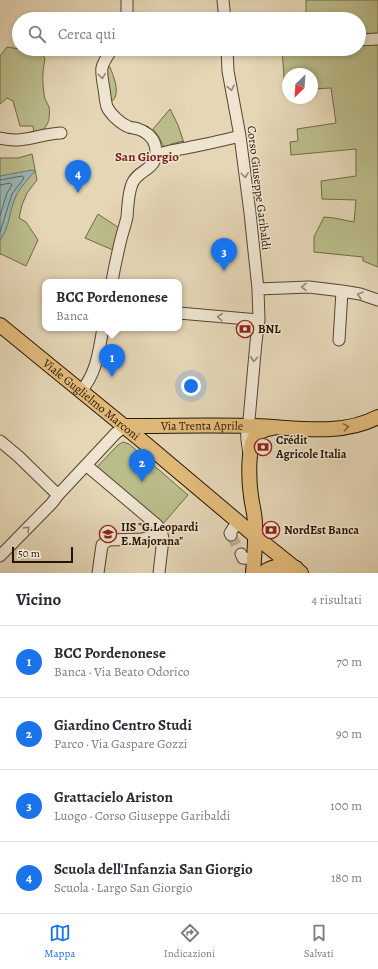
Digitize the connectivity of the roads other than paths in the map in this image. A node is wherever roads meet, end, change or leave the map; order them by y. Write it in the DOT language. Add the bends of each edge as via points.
graph roads {
  1 [pos="127,0"];
  2 [pos="223,0"];
  3 [pos="127,12"];
  4 [pos="224,12"];
  5 [pos="378,39"];
  6 [pos="366,40"];
  7 [pos="107,56"];
  8 [pos="227,56"];
  9 [pos="61,133"];
  10 [pos="240,136"];
  11 [pos="0,138"];
  12 [pos="155,156"];
  13 [pos="113,279"];
  14 [pos="258,289"];
  15 [pos="342,291"];
  16 [pos="378,300"];
  17 [pos="182,313"];
  18 [pos="259,320"];
  19 [pos="0,325"];
  20 [pos="101,331"];
  21 [pos="339,340"];
  22 [pos="81,391"];
  23 [pos="378,417"];
  24 [pos="125,426"];
  25 [pos="247,426"];
  26 [pos="279,428"];
  27 [pos="0,441"];
  28 [pos="250,459"];
  29 [pos="86,465"];
  30 [pos="58,495"];
  31 [pos="238,521"];
  32 [pos="162,534"];
  33 [pos="231,535"];
  34 [pos="255,536"];
  35 [pos="0,556"];
  36 [pos="249,562"];
  37 [pos="298,570"];
  38 [pos="98,573"];
  39 [pos="159,573"];
  40 [pos="263,573"];
  1 -- 3 [label="street"];
  2 -- 4 [label="street"];
  5 -- 6 [label="street"];
  7 -- 12 [label="street, one-way" via="101,67 106,106 126,126 139,129 152,138"];
  8 -- 10 [label="street, Corso Giuseppe Garibaldi, one-way"];
  9 -- 11 [label="street" via="26,140"];
  10 -- 12 [label="street"];
  10 -- 14 [label="street, Corso Giuseppe Garibaldi, one-way"];
  12 -- 13 [label="street" via="150,168 137,176 133,182"];
  15 -- 14 [label="street, one-way" via="309,287"];
  14 -- 18 [label="street, Corso Giuseppe Garibaldi"];
  16 -- 15 [label="street, one-way"];
  15 -- 21 [label="street"];
  18 -- 17 [label="street, one-way"];
  18 -- 25 [label="street, Corso Giuseppe Garibaldi, one-way"];
  19 -- 22 [label="main road, Viale Guglielmo Marconi"];
  20 -- 22 [label="street" via="96,363"];
  22 -- 24 [label="main road, Viale Guglielmo Marconi"];
  26 -- 23 [label="main road, one-way" via="339,428 355,426"];
  24 -- 25 [label="main road, Via Trenta Aprile"];
  24 -- 29 [label="street"];
  24 -- 31 [label="main road, Viale Guglielmo Marconi"];
  25 -- 26 [label="main road, Via Trenta Aprile"];
  25 -- 28 [label="street, Corso Giuseppe Garibaldi"];
  26 -- 28 [label="main road" via="260,431 256,435"];
  27 -- 30 [label="street"];
  28 -- 34 [label="main road"];
  29 -- 30 [label="street"];
  29 -- 32 [label="street" via="152,520"];
  35 -- 30 [label="street, one-way"];
  31 -- 33 [label="street"];
  31 -- 34 [label="main road, Viale Guglielmo Marconi"];
  32 -- 38 [label="street" via="142,539 108,540 102,545"];
  32 -- 39 [label="street"];
  34 -- 36 [label="main road"];
  34 -- 37 [label="main road, Viale Guglielmo Marconi"];
  37 -- 40 [label="main road" via="290,566 280,566"];
}
